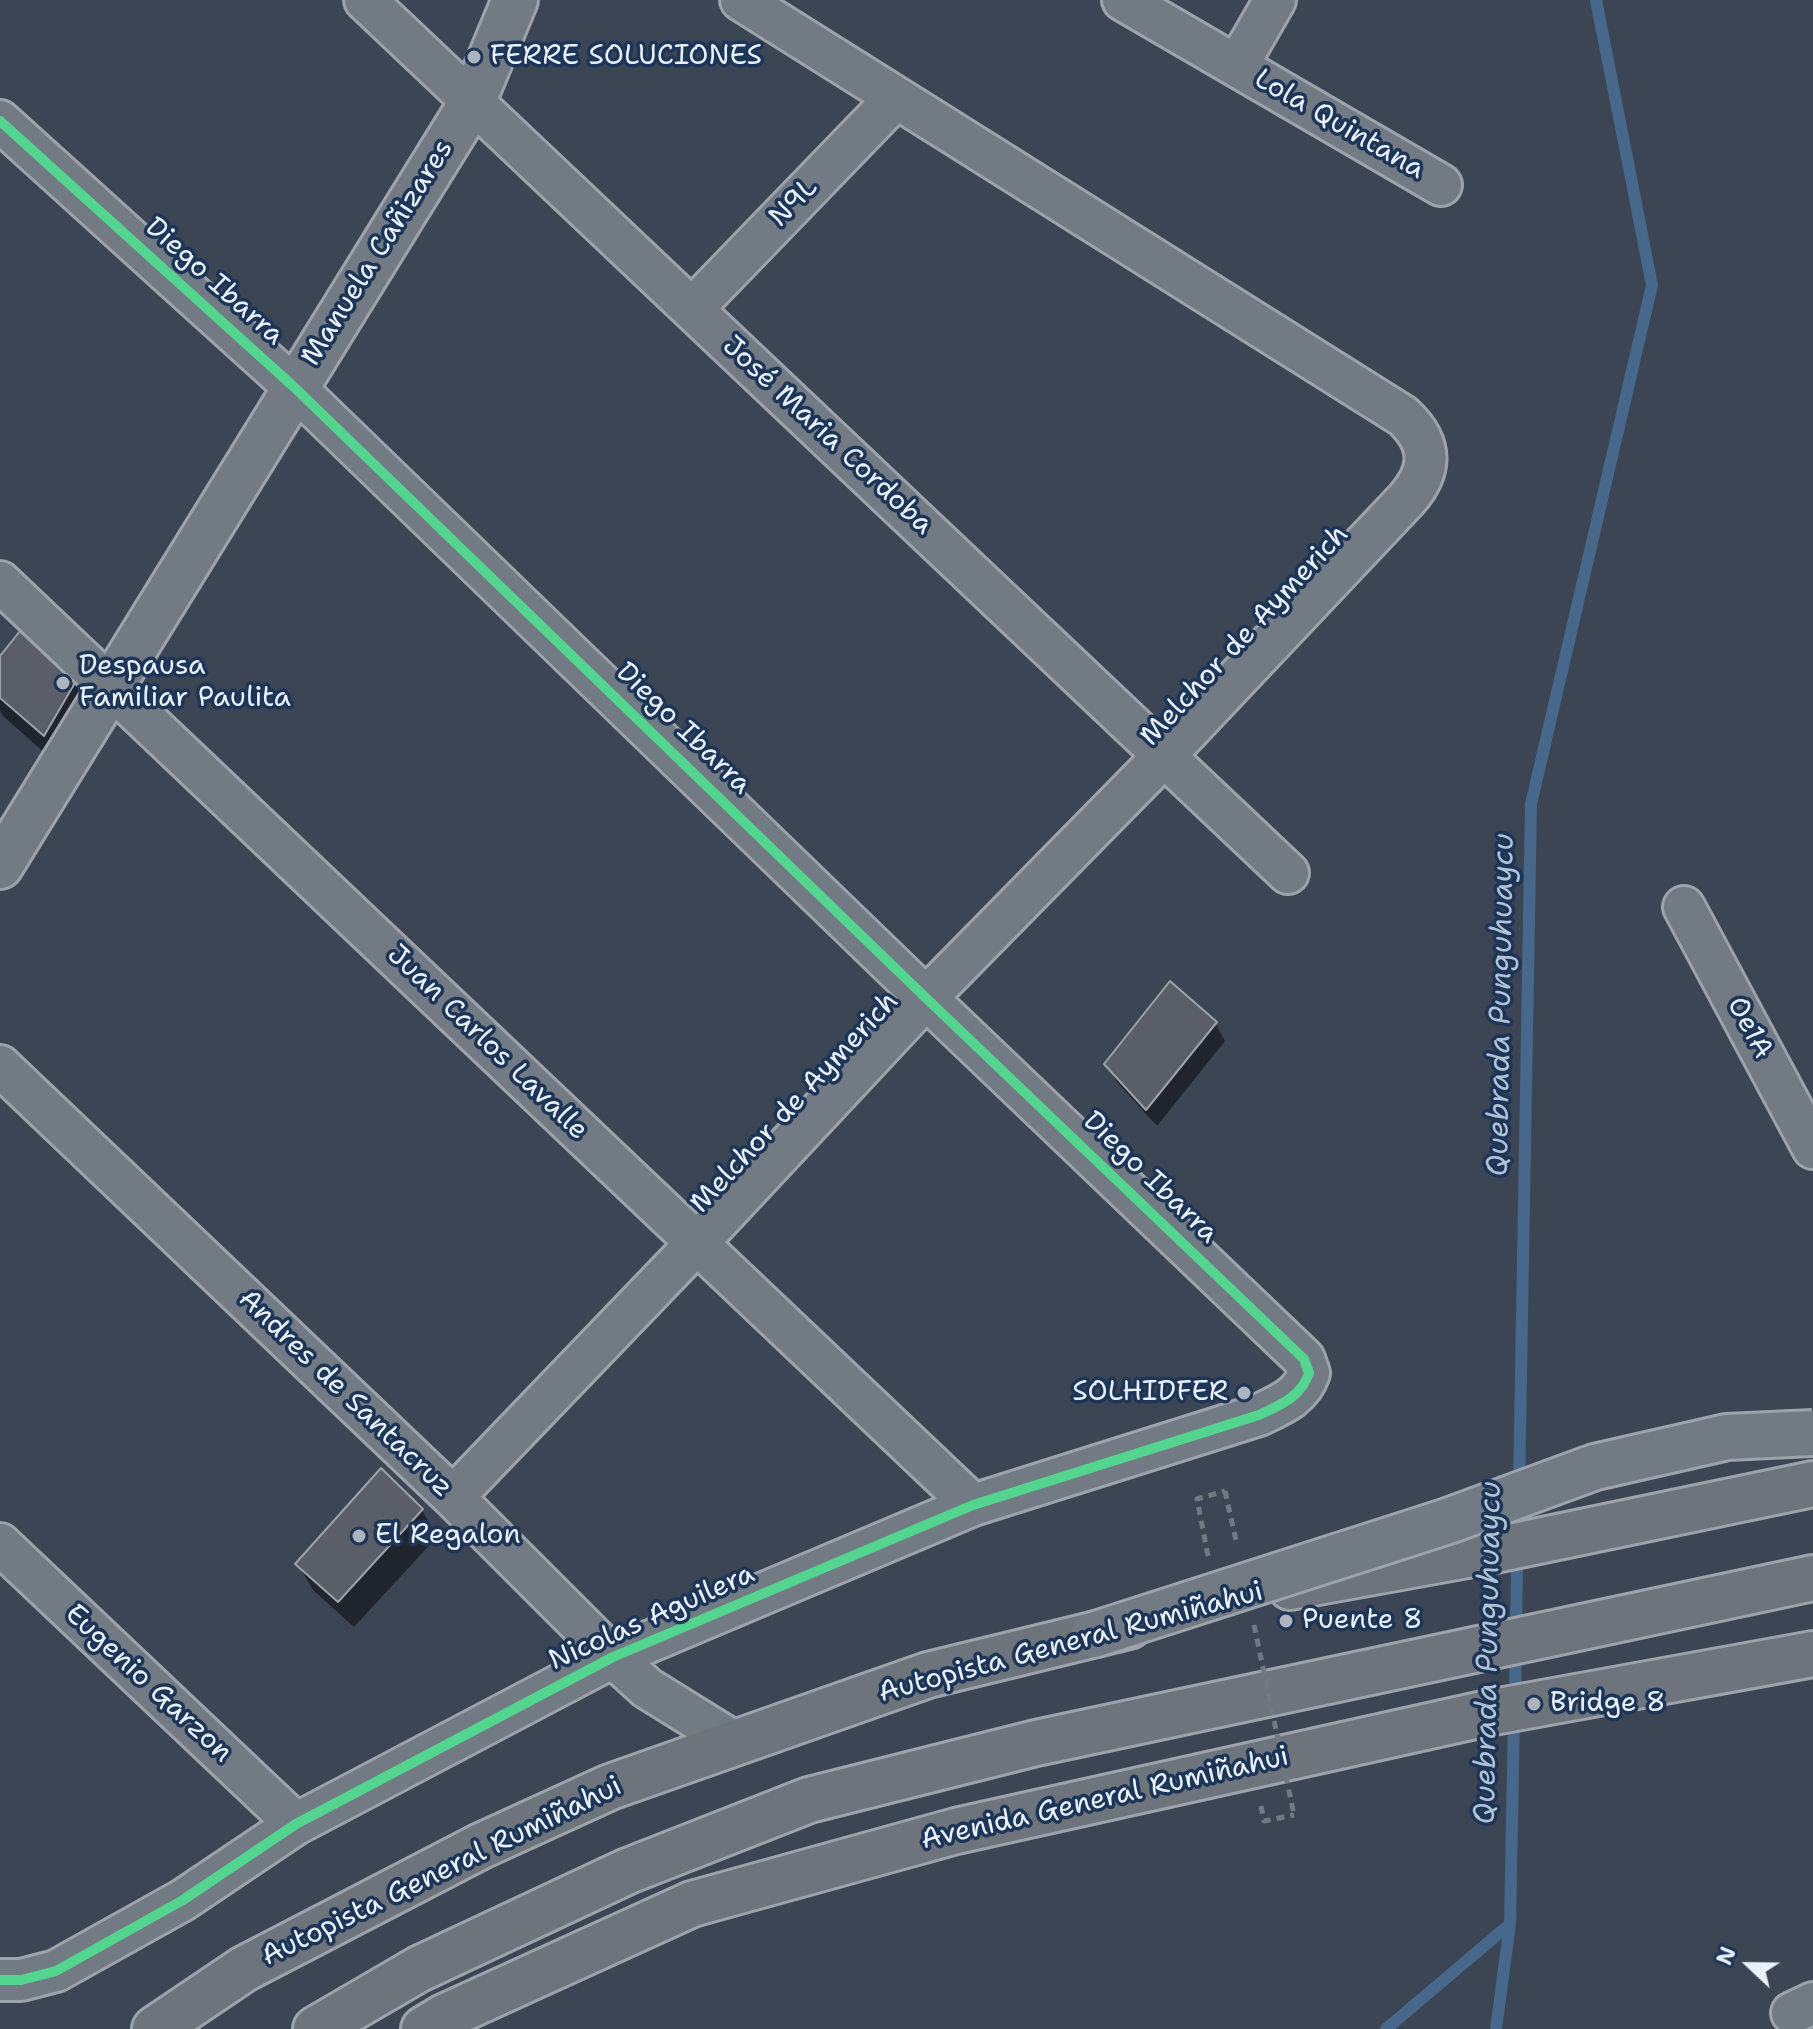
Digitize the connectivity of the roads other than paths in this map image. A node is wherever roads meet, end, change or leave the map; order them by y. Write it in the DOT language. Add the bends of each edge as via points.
graph roads {
  1 [pos="365,0"];
  2 [pos="515,0"];
  3 [pos="741,0"];
  4 [pos="1123,0"];
  5 [pos="1275,0"];
  6 [pos="1237,66"];
  7 [pos="896,98"];
  8 [pos="473,101"];
  9 [pos="0,121"];
  10 [pos="1441,185"];
  11 [pos="692,309"];
  12 [pos="294,387"];
  13 [pos="0,582"];
  14 [pos="112,686"];
  15 [pos="1165,755"];
  16 [pos="0,866"];
  17 [pos="1288,873"];
  18 [pos="1684,907"];
  19 [pos="926,998"];
  20 [pos="0,1066"];
  21 [pos="1813,1148"];
  22 [pos="697,1243"];
  23 [pos="1302,1387"];
  24 [pos="1813,1433"];
  25 [pos="1813,1484"];
  26 [pos="453,1497"];
  27 [pos="973,1505"];
  28 [pos="0,1544"];
  29 [pos="1813,1578"];
  30 [pos="1093,1635"];
  31 [pos="1813,1654"];
  32 [pos="613,1657"];
  33 [pos="1813,1663"];
  34 [pos="1602,1691"];
  35 [pos="734,1742"];
  36 [pos="296,1824"];
  37 [pos="0,1980"];
  38 [pos="155,2029"];
  39 [pos="316,2029"];
  40 [pos="424,2029"];
  1 -- 8 [label="street, José Maria Cordoba"];
  2 -- 8 [label="street, Manuela Cañizares"];
  3 -- 7 [label="street, Melchor de Aymerich"];
  4 -- 6 [label="street, Lola Quintana"];
  5 -- 6 [label="street, Lola Quintana"];
  6 -- 10 [label="street, Lola Quintana"];
  7 -- 11 [label="street, N9L"];
  7 -- 15 [label="street, Melchor de Aymerich" via="1403,416 1420,437 1425,468 1419,485"];
  8 -- 11 [label="street, José Maria Cordoba"];
  8 -- 12 [label="street, Manuela Cañizares"];
  9 -- 12 [label="street, Diego Ibarra"];
  11 -- 15 [label="street, José Maria Cordoba"];
  12 -- 14 [label="street, Manuela Cañizares"];
  12 -- 19 [label="street, Diego Ibarra"];
  13 -- 14 [label="street, Juan Carlos Lavalle"];
  14 -- 16 [label="street, Manuela Cañizares"];
  14 -- 22 [label="street, Juan Carlos Lavalle"];
  15 -- 17 [label="street, José Maria Cordoba"];
  15 -- 19 [label="street, Melchor de Aymerich"];
  18 -- 21 [label="street, Oe1A"];
  19 -- 22 [label="street, Melchor de Aymerich"];
  19 -- 23 [label="street, Diego Ibarra" via="1304,1359 1309,1373"];
  20 -- 26 [label="street, Andres de Santacruz"];
  22 -- 26 [label="street, Melchor de Aymerich"];
  22 -- 27 [label="street, Juan Carlos Lavalle"];
  23 -- 27 [label="street, Nicolas Aguilera" via="1290,1401 1259,1415"];
  24 -- 30 [label="street, bridge" via="1727,1437 1595,1467 1448,1521"];
  25 -- 30 [label="main road, Autopista General Rumiñahui" via="1294,1586"];
  26 -- 32 [label="street, Andres de Santacruz"];
  27 -- 32 [label="street, Nicolas Aguilera"];
  28 -- 36 [label="street, Eugenio Garzon"];
  29 -- 39 [label="main road" via="1036,1743 809,1800 600,1884 419,1969"];
  30 -- 35 [label="main road, Autopista General Rumiñahui" via="928,1675"];
  31 -- 34 [label="main road, Avenida General Rumiñahui"];
  32 -- 35 [label="street, Andres de Santacruz" via="647,1688"];
  32 -- 36 [label="street, Nicolas Aguilera"];
  33 -- 34 [label="street"];
  34 -- 40 [label="main road, Avenida General Rumiñahui" via="956,1831 692,1904"];
  35 -- 38 [label="main road, Autopista General Rumiñahui" via="610,1787 481,1846 244,1969"];
  36 -- 37 [label="street, Nicolas Aguilera" via="183,1900 56,1971"];
}
